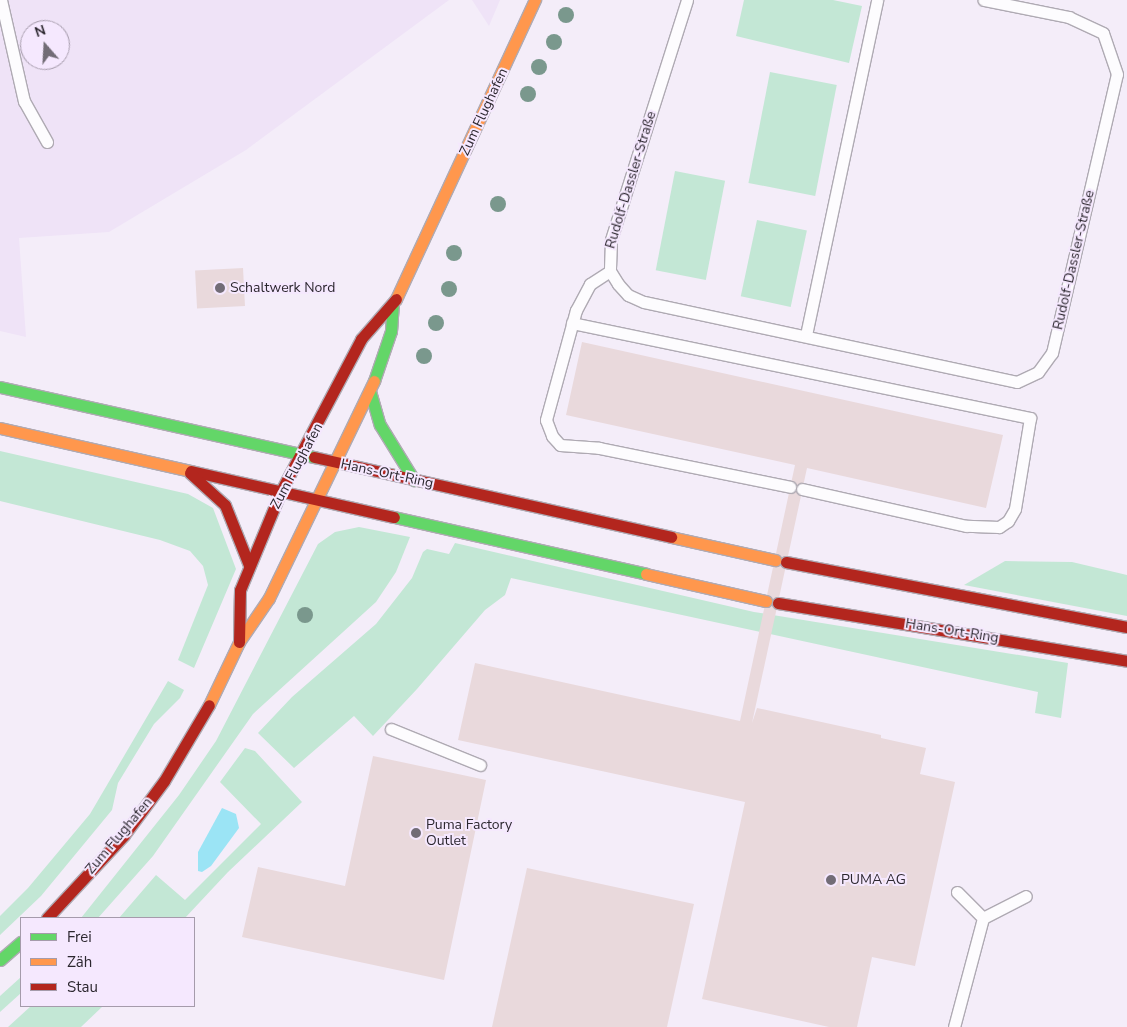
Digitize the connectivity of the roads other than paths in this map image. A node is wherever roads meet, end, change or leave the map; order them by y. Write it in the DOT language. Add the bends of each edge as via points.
graph roads {
  1 [pos="1,0"];
  2 [pos="535,0"];
  3 [pos="687,0"];
  4 [pos="877,0"];
  5 [pos="984,0"];
  6 [pos="47,142"];
  7 [pos="610,271"];
  8 [pos="393,305"];
  9 [pos="572,323"];
  10 [pos="806,336"];
  11 [pos="0,387"];
  12 [pos="370,391"];
  13 [pos="0,428"];
  14 [pos="302,454"];
  15 [pos="336,462"];
  16 [pos="187,471"];
  17 [pos="414,480"];
  18 [pos="790,487"];
  19 [pos="802,489"];
  20 [pos="281,492"];
  21 [pos="317,500"];
  22 [pos="249,565"];
  23 [pos="766,601"];
  24 [pos="778,603"];
  25 [pos="1127,627"];
  26 [pos="239,642"];
  27 [pos="1127,661"];
  28 [pos="391,729"];
  29 [pos="480,765"];
  30 [pos="956,892"];
  31 [pos="1026,896"];
  32 [pos="48,917"];
  33 [pos="983,918"];
  34 [pos="20,943"];
  35 [pos="0,960"];
  36 [pos="954,1027"];
  1 -- 6 [label="lane" via="24,101"];
  2 -- 8 [label="main road, Zum Flughafen"];
  3 -- 7 [label="lane, Rudolf-Dassler-Straße" via="611,240"];
  4 -- 10 [label="lane"];
  5 -- 10 [label="lane, Rudolf-Dassler-Straße" via="1069,17 1103,34 1117,74 1052,353 1038,372 1026,380 1004,381"];
  7 -- 9 [label="lane" via="590,284"];
  7 -- 10 [label="lane, Rudolf-Dassler-Straße" via="628,295 644,302"];
  8 -- 12 [label="main road, Zum Flughafen" via="391,332"];
  8 -- 14 [label="main road, Zum Flughafen" via="361,339"];
  9 -- 18 [label="lane" via="546,420 552,436 560,444 599,448"];
  9 -- 19 [label="lane" via="1030,418 1015,509 1008,521 999,526 966,526"];
  11 -- 14 [label="main road, Hans-Ort-Ring"];
  12 -- 15 [label="main road, Zum Flughafen"];
  12 -- 17 [label="main road" via="380,425"];
  13 -- 16 [label="main road"];
  14 -- 15 [label="main road, Hans-Ort-Ring"];
  14 -- 20 [label="main road, Zum Flughafen"];
  15 -- 17 [label="main road, Hans-Ort-Ring"];
  15 -- 21 [label="main road, Zum Flughafen"];
  16 -- 20 [label="main road"];
  16 -- 22 [label="main road" via="225,504"];
  17 -- 25 [label="main road, Hans-Ort-Ring" via="781,561"];
  20 -- 21 [label="main road"];
  20 -- 22 [label="main road, Zum Flughafen"];
  21 -- 23 [label="main road"];
  21 -- 26 [label="main road, Zum Flughafen" via="269,598"];
  22 -- 26 [label="main road, Zum Flughafen" via="240,590"];
  24 -- 27 [label="main road, Hans-Ort-Ring"];
  26 -- 32 [label="main road, Zum Flughafen" via="204,717 164,781 124,834"];
  28 -- 29 [label="lane"];
  30 -- 33 [label="lane"];
  31 -- 33 [label="lane"];
  33 -- 36 [label="lane"];
  34 -- 35 [label="main road"];
}
